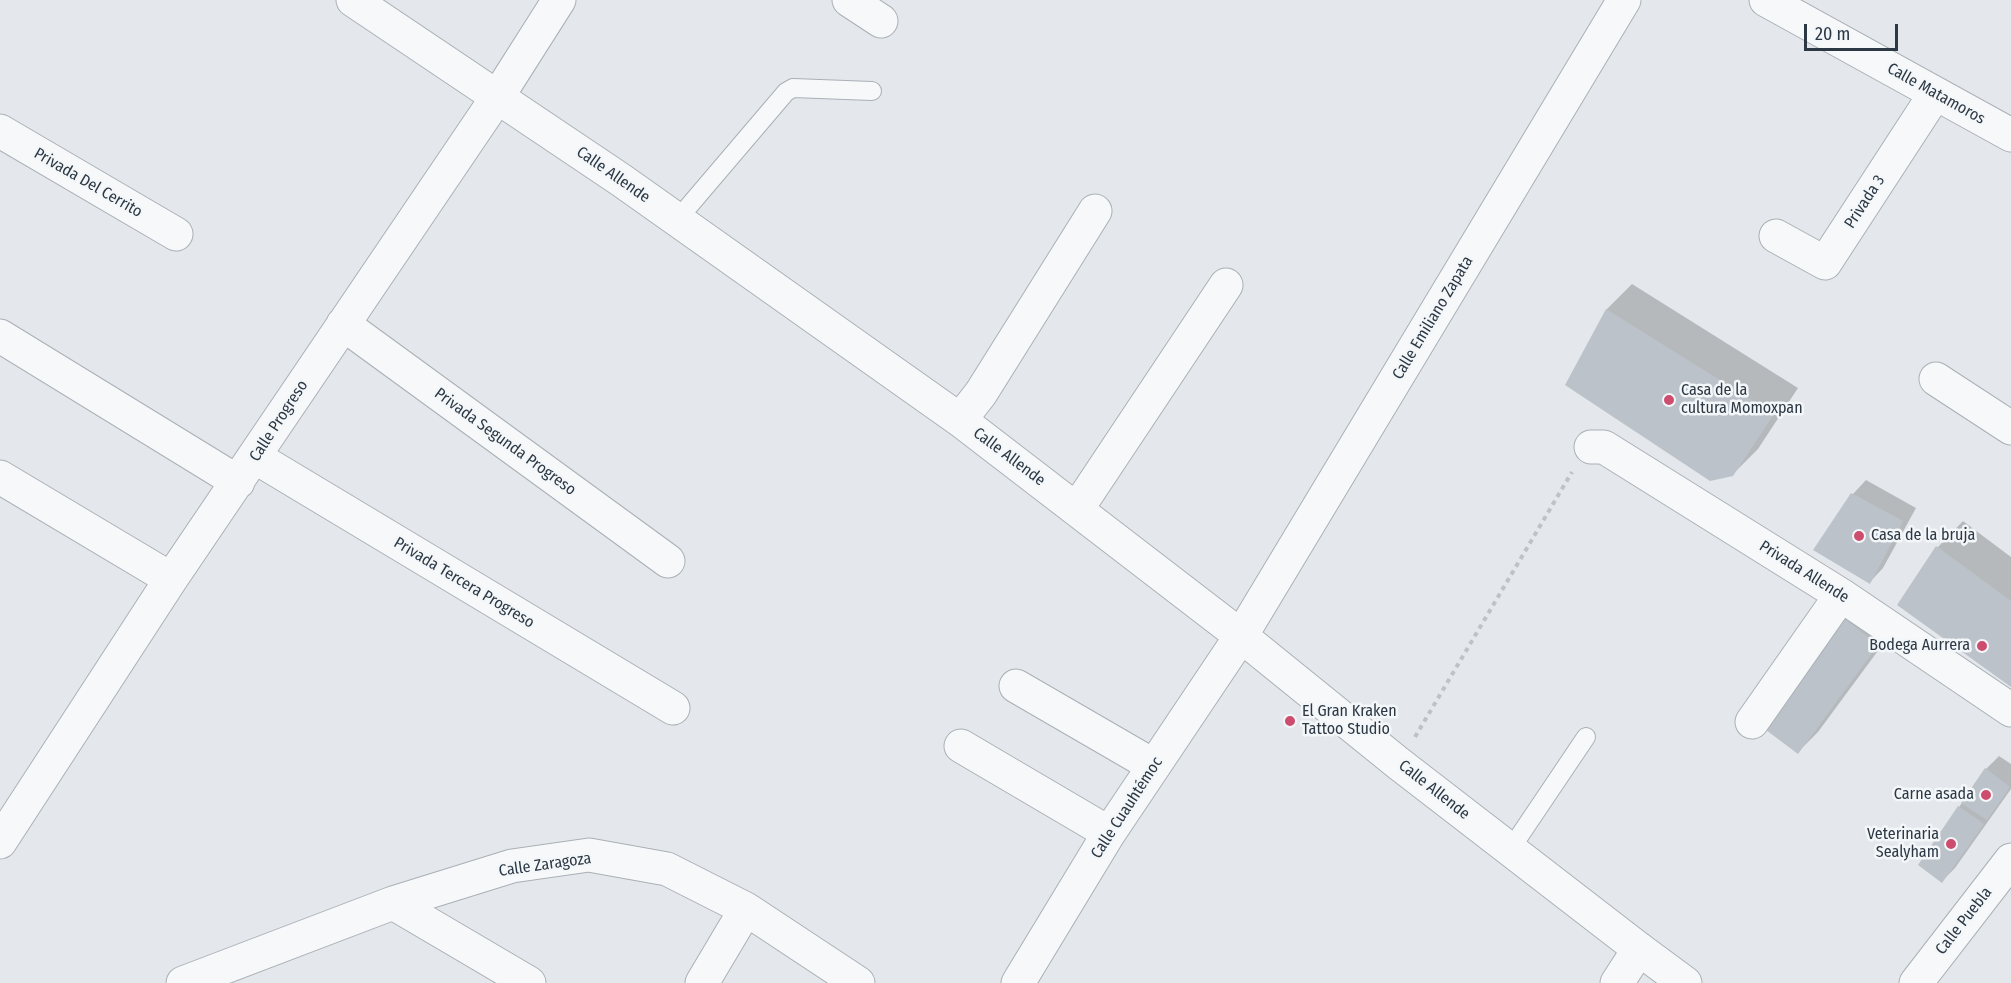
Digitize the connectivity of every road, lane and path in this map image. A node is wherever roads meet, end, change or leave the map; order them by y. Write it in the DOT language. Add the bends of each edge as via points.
graph roads {
  1 [pos="353,0"];
  2 [pos="559,0"];
  3 [pos="849,0"];
  4 [pos="1624,0"];
  5 [pos="1766,0"];
  6 [pos="881,21"];
  7 [pos="872,91"];
  8 [pos="1935,94"];
  9 [pos="498,96"];
  10 [pos="0,131"];
  11 [pos="2011,135"];
  12 [pos="1095,211"];
  13 [pos="677,220"];
  14 [pos="176,234"];
  15 [pos="1776,236"];
  16 [pos="1226,285"];
  17 [pos="343,324"];
  18 [pos="0,336"];
  19 [pos="1936,379"];
  20 [pos="960,420"];
  21 [pos="2011,428"];
  22 [pos="1591,447"];
  23 [pos="247,470"];
  24 [pos="0,477"];
  25 [pos="1077,509"];
  26 [pos="668,561"];
  27 [pos="171,579"];
  28 [pos="1841,595"];
  29 [pos="1241,636"];
  30 [pos="1016,686"];
  31 [pos="674,708"];
  32 [pos="2011,710"];
  33 [pos="1752,722"];
  34 [pos="1586,737"];
  35 [pos="961,746"];
  36 [pos="1398,763"];
  37 [pos="1154,766"];
  38 [pos="1109,834"];
  39 [pos="0,842"];
  40 [pos="1510,850"];
  41 [pos="2011,860"];
  42 [pos="393,903"];
  43 [pos="746,909"];
  44 [pos="1639,949"];
  45 [pos="183,983"];
  46 [pos="529,983"];
  47 [pos="702,983"];
  48 [pos="858,983"];
  49 [pos="1018,983"];
  50 [pos="1617,983"];
  51 [pos="1685,983"];
  52 [pos="1916,983"];
  1 -- 9 [label="street, Calle Allende"];
  2 -- 9 [label="street, Calle Progreso"];
  3 -- 6 [label="street"];
  4 -- 29 [label="street, Calle Emiliano Zapata"];
  5 -- 8 [label="street, Calle Matamoros"];
  7 -- 13 [label="lane" via="793,88 786,92"];
  8 -- 11 [label="street, Calle Matamoros"];
  8 -- 15 [label="street, Privada 3" via="1825,263"];
  9 -- 13 [label="street, Calle Allende"];
  9 -- 17 [label="street, Calle Progreso"];
  10 -- 14 [label="street, Privada Del Cerrito"];
  12 -- 20 [label="street"];
  13 -- 20 [label="street, Calle Allende"];
  16 -- 25 [label="street"];
  17 -- 23 [label="street, Calle Progreso"];
  17 -- 26 [label="street, Privada Segunda Progreso"];
  18 -- 23 [label="street, Privada Tercera Progreso"];
  19 -- 21 [label="street"];
  20 -- 25 [label="street, Calle Allende"];
  22 -- 28 [label="street, Privada Allende" via="1604,447"];
  22 -- 36 [label="path" via="1582,455"];
  23 -- 27 [label="street, Calle Progreso"];
  23 -- 31 [label="street, Privada Tercera Progreso"];
  24 -- 27 [label="street"];
  25 -- 29 [label="street, Calle Allende"];
  27 -- 39 [label="street, Calle Progreso"];
  28 -- 32 [label="street, Privada Allende"];
  28 -- 33 [label="street"];
  29 -- 36 [label="street, Calle Allende"];
  29 -- 37 [label="street, Calle Cuauhtémoc"];
  30 -- 37 [label="street"];
  34 -- 40 [label="lane"];
  35 -- 38 [label="street"];
  36 -- 40 [label="street, Calle Allende"];
  37 -- 38 [label="street, Calle Cuauhtémoc"];
  38 -- 49 [label="street, Calle Cuauhtémoc"];
  40 -- 44 [label="street, Calle Allende"];
  41 -- 52 [label="street, Calle Puebla"];
  42 -- 43 [label="street, Calle Zaragoza" via="512,866 590,855 667,869"];
  42 -- 45 [label="street, Calle Zaragoza"];
  42 -- 46 [label="street"];
  43 -- 47 [label="street"];
  43 -- 48 [label="street, Calle Zaragoza"];
  44 -- 50 [label="street"];
  44 -- 51 [label="street, Calle Allende"];
}
